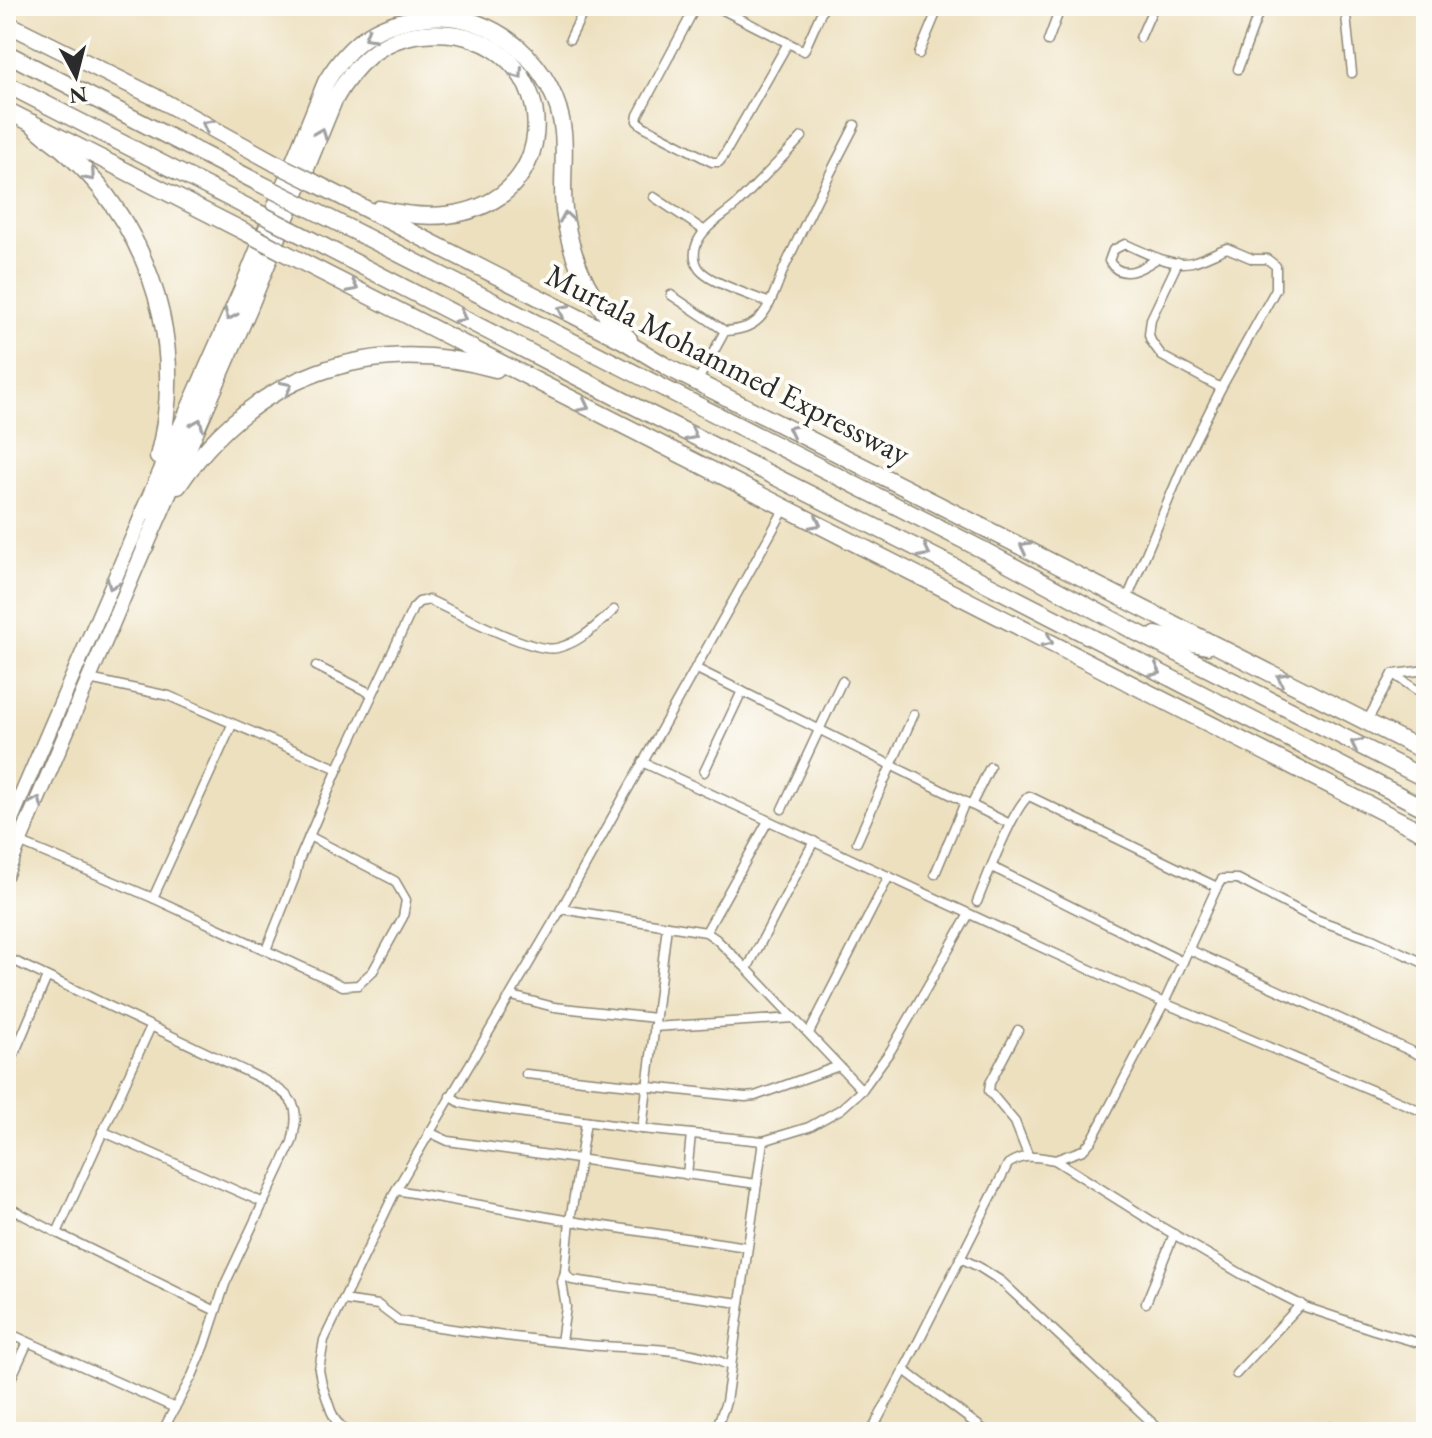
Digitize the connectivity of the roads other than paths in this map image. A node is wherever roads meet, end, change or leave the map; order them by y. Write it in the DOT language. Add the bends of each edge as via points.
graph roads {
  1 [pos="586,6"];
  2 [pos="696,6"];
  3 [pos="715,6"];
  4 [pos="824,6"];
  5 [pos="939,6"];
  6 [pos="1061,6"];
  7 [pos="1154,6"];
  8 [pos="1261,6"];
  9 [pos="1345,6"];
  10 [pos="6,23"];
  11 [pos="1140,38"];
  12 [pos="570,39"];
  13 [pos="1048,41"];
  14 [pos="788,43"];
  15 [pos="6,53"];
  16 [pos="919,54"];
  17 [pos="1238,69"];
  18 [pos="1352,73"];
  19 [pos="6,84"];
  20 [pos="6,110"];
  21 [pos="32,123"];
  22 [pos="855,125"];
  23 [pos="802,137"];
  24 [pos="341,197"];
  25 [pos="654,197"];
  26 [pos="705,231"];
  27 [pos="1158,258"];
  28 [pos="1178,262"];
  29 [pos="671,295"];
  30 [pos="770,303"];
  31 [pos="725,331"];
  32 [pos="669,368"];
  33 [pos="697,382"];
  34 [pos="541,384"];
  35 [pos="1221,388"];
  36 [pos="924,496"];
  37 [pos="786,507"];
  38 [pos="143,513"];
  39 [pos="145,547"];
  40 [pos="985,551"];
  41 [pos="963,597"];
  42 [pos="1127,599"];
  43 [pos="614,610"];
  44 [pos="1058,620"];
  45 [pos="1132,630"];
  46 [pos="1228,650"];
  47 [pos="316,666"];
  48 [pos="695,668"];
  49 [pos="1426,670"];
  50 [pos="1393,674"];
  51 [pos="89,679"];
  52 [pos="842,681"];
  53 [pos="742,691"];
  54 [pos="1426,693"];
  55 [pos="372,694"];
  56 [pos="1211,699"];
  57 [pos="914,714"];
  58 [pos="1367,721"];
  59 [pos="232,725"];
  60 [pos="818,729"];
  61 [pos="1426,752"];
  62 [pos="1275,757"];
  63 [pos="642,762"];
  64 [pos="891,765"];
  65 [pos="990,767"];
  66 [pos="338,769"];
  67 [pos="704,772"];
  68 [pos="1426,779"];
  69 [pos="968,804"];
  70 [pos="782,809"];
  71 [pos="1426,809"];
  72 [pos="768,821"];
  73 [pos="1010,824"];
  74 [pos="6,831"];
  75 [pos="1426,834"];
  76 [pos="309,836"];
  77 [pos="814,841"];
  78 [pos="19,842"];
  79 [pos="857,842"];
  80 [pos="992,867"];
  81 [pos="6,874"];
  82 [pos="935,874"];
  83 [pos="889,876"];
  84 [pos="1217,887"];
  85 [pos="153,898"];
  86 [pos="977,902"];
  87 [pos="561,909"];
  88 [pos="969,914"];
  89 [pos="667,926"];
  90 [pos="706,932"];
  91 [pos="1188,949"];
  92 [pos="266,950"];
  93 [pos="6,957"];
  94 [pos="1183,962"];
  95 [pos="1426,964"];
  96 [pos="747,969"];
  97 [pos="47,977"];
  98 [pos="512,996"];
  99 [pos="1164,1003"];
  100 [pos="794,1018"];
  101 [pos="654,1023"];
  102 [pos="151,1026"];
  103 [pos="1018,1030"];
  104 [pos="809,1033"];
  105 [pos="1426,1058"];
  106 [pos="839,1066"];
  107 [pos="6,1073"];
  108 [pos="526,1074"];
  109 [pos="647,1087"];
  110 [pos="862,1090"];
  111 [pos="450,1096"];
  112 [pos="1426,1113"];
  113 [pos="586,1122"];
  114 [pos="642,1129"];
  115 [pos="102,1131"];
  116 [pos="429,1132"];
  117 [pos="691,1134"];
  118 [pos="763,1141"];
  119 [pos="1028,1155"];
  120 [pos="580,1160"];
  121 [pos="1055,1160"];
  122 [pos="687,1175"];
  123 [pos="757,1184"];
  124 [pos="396,1190"];
  125 [pos="264,1203"];
  126 [pos="6,1206"];
  127 [pos="570,1221"];
  128 [pos="57,1233"];
  129 [pos="1174,1234"];
  130 [pos="747,1247"];
  131 [pos="960,1258"];
  132 [pos="565,1271"];
  133 [pos="343,1300"];
  134 [pos="740,1303"];
  135 [pos="1146,1303"];
  136 [pos="1301,1304"];
  137 [pos="216,1311"];
  138 [pos="6,1332"];
  139 [pos="28,1342"];
  140 [pos="561,1342"];
  141 [pos="1426,1345"];
  142 [pos="731,1366"];
  143 [pos="904,1370"];
  144 [pos="1236,1374"];
  145 [pos="6,1389"];
  146 [pos="175,1408"];
  147 [pos="162,1432"];
  148 [pos="347,1432"];
  149 [pos="715,1432"];
  150 [pos="871,1432"];
  151 [pos="987,1432"];
  152 [pos="1162,1432"];
  1 -- 12 [label="street"];
  2 -- 14 [label="street" via="637,121 712,162 723,157"];
  3 -- 14 [label="street"];
  4 -- 14 [label="street" via="804,51"];
  5 -- 16 [label="street"];
  6 -- 13 [label="street"];
  7 -- 11 [label="street"];
  8 -- 17 [label="street"];
  9 -- 18 [label="street"];
  24 -- 10 [label="highway, Murtala Mohammed Expressway, one-way, bridge"];
  15 -- 40 [label="highway, Murtala Mohammed Expressway, bridge"];
  19 -- 44 [label="highway, one-way, bridge"];
  20 -- 21 [label="highway"];
  21 -- 34 [label="highway, one-way, bridge"];
  21 -- 38 [label="highway, one-way" via="80,165 116,210 156,296 169,359 169,391"];
  22 -- 30 [label="street"];
  23 -- 26 [label="street"];
  32 -- 24 [label="highway, Murtala Mohammed Expressway, one-way"];
  39 -- 24 [label="highway, one-way" via="334,100 351,72 400,39 446,34 489,47 522,77 533,105 535,137 526,167 500,197 472,210 437,216 389,211"];
  25 -- 26 [label="street"];
  26 -- 30 [label="street" via="694,257 702,273"];
  27 -- 27 [label="street" via="1125,244 1113,250 1109,261 1123,272 1141,270"];
  27 -- 28 [label="street"];
  28 -- 35 [label="street" via="1151,319 1151,341 1162,356"];
  28 -- 35 [label="street" via="1227,248 1276,266 1276,289"];
  29 -- 31 [label="street"];
  30 -- 31 [label="street" via="753,324"];
  31 -- 33 [label="street"];
  32 -- 33 [label="highway, Murtala Mohammed Expressway"];
  32 -- 38 [label="highway, one-way" via="623,333 584,279 565,217 560,115 535,65 508,38 475,23 434,17 392,24 353,46 326,82"];
  36 -- 33 [label="highway, Murtala Mohammed Expressway, one-way"];
  34 -- 37 [label="highway, one-way"];
  39 -- 34 [label="highway, one-way" via="181,482 212,444 264,398 306,377 361,361 413,356 471,362"];
  35 -- 42 [label="street"];
  36 -- 40 [label="highway"];
  42 -- 36 [label="highway, Murtala Mohammed Expressway, one-way"];
  37 -- 41 [label="highway, one-way"];
  37 -- 48 [label="street"];
  38 -- 74 [label="main road, one-way"];
  39 -- 51 [label="main road"];
  40 -- 45 [label="highway, Murtala Mohammed Expressway"];
  41 -- 44 [label="highway"];
  41 -- 62 [label="highway, one-way"];
  42 -- 46 [label="highway, Murtala Mohammed Expressway"];
  43 -- 55 [label="street" via="580,638 546,649 429,600 419,602"];
  44 -- 56 [label="highway, one-way"];
  45 -- 46 [label="highway"];
  68 -- 45 [label="highway, Murtala Mohammed Expressway, one-way"];
  58 -- 46 [label="highway, Murtala Mohammed Expressway, one-way"];
  47 -- 55 [label="street"];
  48 -- 53 [label="street"];
  48 -- 63 [label="street"];
  49 -- 50 [label="street"];
  50 -- 54 [label="street"];
  50 -- 58 [label="street"];
  51 -- 59 [label="street" via="169,696"];
  78 -- 51 [label="main road, one-way"];
  52 -- 60 [label="street"];
  53 -- 60 [label="street"];
  53 -- 67 [label="street"];
  55 -- 66 [label="street"];
  56 -- 62 [label="highway"];
  56 -- 71 [label="highway"];
  57 -- 64 [label="street"];
  58 -- 61 [label="highway, Murtala Mohammed Expressway"];
  59 -- 66 [label="street"];
  59 -- 85 [label="street"];
  60 -- 64 [label="street"];
  60 -- 70 [label="street"];
  62 -- 75 [label="highway"];
  63 -- 72 [label="street"];
  63 -- 87 [label="street"];
  64 -- 69 [label="street"];
  64 -- 79 [label="street"];
  65 -- 69 [label="street"];
  66 -- 76 [label="street"];
  69 -- 73 [label="street"];
  69 -- 82 [label="street"];
  72 -- 77 [label="street"];
  72 -- 90 [label="street"];
  73 -- 80 [label="street"];
  73 -- 84 [label="street" via="1025,797 1033,796"];
  76 -- 92 [label="street"];
  76 -- 92 [label="street" via="395,881 406,900 403,917 373,971 358,985 343,986"];
  77 -- 83 [label="street"];
  77 -- 96 [label="street"];
  78 -- 81 [label="main road"];
  78 -- 85 [label="street"];
  80 -- 86 [label="street"];
  80 -- 94 [label="street"];
  83 -- 88 [label="street"];
  83 -- 104 [label="street"];
  84 -- 91 [label="street"];
  84 -- 95 [label="street" via="1222,879 1238,879 1315,919"];
  85 -- 92 [label="street"];
  87 -- 89 [label="street"];
  87 -- 98 [label="street"];
  88 -- 99 [label="street"];
  88 -- 110 [label="street" via="891,1050"];
  89 -- 90 [label="street"];
  89 -- 101 [label="street"];
  90 -- 96 [label="street"];
  91 -- 94 [label="street"];
  91 -- 105 [label="street"];
  93 -- 97 [label="street"];
  94 -- 99 [label="street"];
  96 -- 100 [label="street"];
  97 -- 102 [label="street"];
  97 -- 107 [label="street"];
  98 -- 101 [label="street"];
  98 -- 111 [label="street"];
  99 -- 112 [label="street"];
  99 -- 121 [label="street" via="1092,1140 1083,1150"];
  100 -- 101 [label="street"];
  100 -- 104 [label="street"];
  101 -- 109 [label="street"];
  102 -- 115 [label="street"];
  102 -- 125 [label="street" via="264,1080 292,1101 296,1128"];
  103 -- 119 [label="street" via="989,1091 1015,1122"];
  104 -- 106 [label="street"];
  106 -- 109 [label="street" via="755,1096"];
  106 -- 110 [label="street"];
  108 -- 109 [label="street"];
  109 -- 114 [label="street"];
  110 -- 118 [label="street" via="825,1119"];
  111 -- 113 [label="street" via="474,1106"];
  111 -- 116 [label="street"];
  113 -- 114 [label="street"];
  113 -- 120 [label="street"];
  114 -- 117 [label="street"];
  115 -- 125 [label="street"];
  115 -- 128 [label="street"];
  116 -- 120 [label="street" via="448,1141"];
  116 -- 124 [label="street"];
  117 -- 118 [label="street"];
  117 -- 122 [label="street"];
  118 -- 123 [label="street"];
  119 -- 121 [label="street"];
  119 -- 131 [label="street" via="1008,1164"];
  120 -- 122 [label="street"];
  120 -- 127 [label="street"];
  121 -- 129 [label="street"];
  122 -- 123 [label="street"];
  123 -- 130 [label="street"];
  124 -- 127 [label="street"];
  124 -- 133 [label="street"];
  125 -- 137 [label="street"];
  126 -- 128 [label="street"];
  127 -- 130 [label="street"];
  127 -- 132 [label="street"];
  128 -- 137 [label="street"];
  129 -- 135 [label="street"];
  129 -- 136 [label="street"];
  130 -- 134 [label="street"];
  131 -- 143 [label="street"];
  131 -- 152 [label="street" via="1001,1281"];
  132 -- 134 [label="street" via="572,1280"];
  132 -- 140 [label="street"];
  133 -- 140 [label="street" via="378,1305 399,1321"];
  133 -- 148 [label="street" via="324,1340 319,1370 326,1400"];
  134 -- 142 [label="street"];
  136 -- 141 [label="street"];
  136 -- 144 [label="street"];
  137 -- 146 [label="street"];
  138 -- 139 [label="street"];
  139 -- 145 [label="street"];
  139 -- 146 [label="street"];
  140 -- 142 [label="street" via="695,1353"];
  142 -- 149 [label="street"];
  143 -- 150 [label="street"];
  143 -- 151 [label="street"];
  146 -- 147 [label="street"];
}
